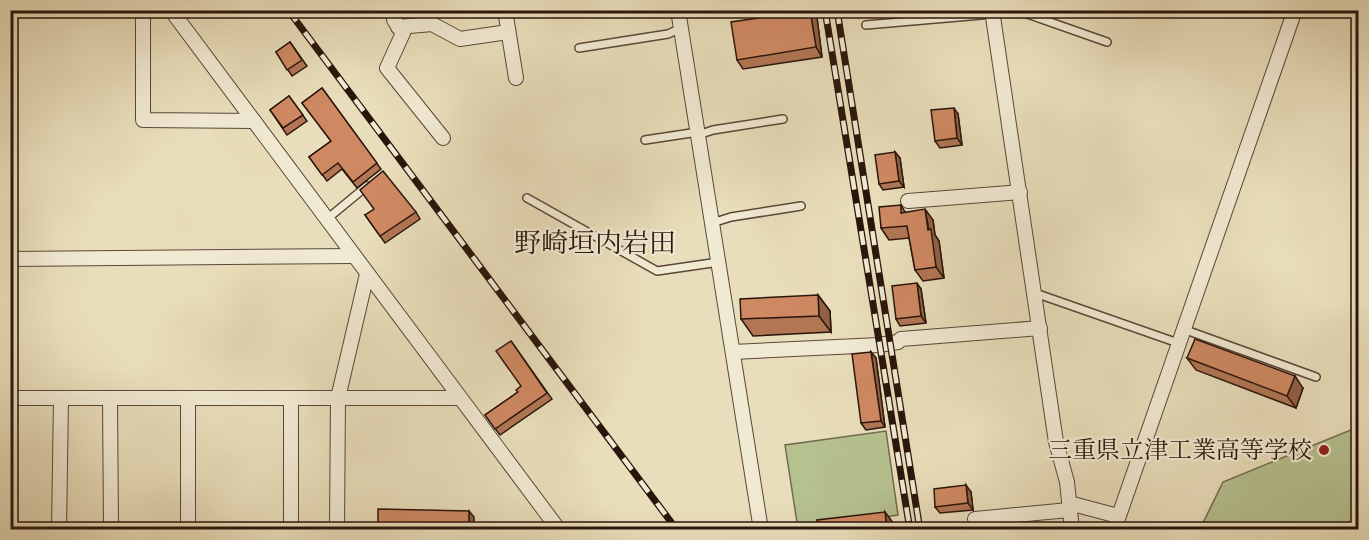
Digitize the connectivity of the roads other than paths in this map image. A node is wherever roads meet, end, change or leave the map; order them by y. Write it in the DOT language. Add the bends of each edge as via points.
graph roads {
  1 [pos="144,10"];
  2 [pos="171,10"];
  3 [pos="394,10"];
  4 [pos="505,10"];
  5 [pos="678,10"];
  6 [pos="1016,10"];
  7 [pos="1295,10"];
  8 [pos="995,12"];
  9 [pos="866,25"];
  10 [pos="399,27"];
  11 [pos="681,28"];
  12 [pos="508,32"];
  13 [pos="1107,42"];
  14 [pos="579,48"];
  15 [pos="376,58"];
  16 [pos="387,68"];
  17 [pos="516,78"];
  18 [pos="783,119"];
  19 [pos="254,121"];
  20 [pos="698,133"];
  21 [pos="443,138"];
  22 [pos="645,140"];
  23 [pos="377,179"];
  24 [pos="1020,192"];
  25 [pos="526,198"];
  26 [pos="908,201"];
  27 [pos="801,206"];
  28 [pos="327,219"];
  29 [pos="712,222"];
  30 [pos="354,256"];
  31 [pos="10,259"];
  32 [pos="719,262"];
  33 [pos="366,274"];
  34 [pos="1035,293"];
  35 [pos="1040,328"];
  36 [pos="1184,329"];
  37 [pos="1178,343"];
  38 [pos="733,352"];
  39 [pos="1316,377"];
  40 [pos="10,398"];
  41 [pos="62,398"];
  42 [pos="110,398"];
  43 [pos="188,398"];
  44 [pos="291,398"];
  45 [pos="338,398"];
  46 [pos="459,398"];
  47 [pos="1069,507"];
  48 [pos="975,519"];
  49 [pos="1116,523"];
  50 [pos="59,530"];
  51 [pos="111,530"];
  52 [pos="188,530"];
  53 [pos="291,530"];
  54 [pos="337,530"];
  55 [pos="558,530"];
  56 [pos="761,530"];
  57 [pos="1072,530"];
  1 -- 19 [label="street" via="143,120"];
  2 -- 19 [label="street"];
  3 -- 10 [label="street"];
  4 -- 12 [label="street"];
  5 -- 11 [label="street"];
  6 -- 13 [label="lane"];
  7 -- 36 [label="street"];
  8 -- 9 [label="lane"];
  8 -- 24 [label="street"];
  10 -- 12 [label="street" via="432,24 460,39"];
  10 -- 16 [label="street" via="403,33"];
  11 -- 14 [label="lane" via="668,34"];
  11 -- 20 [label="street"];
  12 -- 17 [label="street"];
  15 -- 16 [label="street"];
  16 -- 21 [label="street"];
  18 -- 20 [label="lane"];
  19 -- 28 [label="street"];
  20 -- 22 [label="lane"];
  20 -- 29 [label="street"];
  23 -- 28 [label="lane"];
  24 -- 26 [label="street"];
  24 -- 34 [label="street"];
  25 -- 32 [label="lane" via="657,271"];
  27 -- 29 [label="lane"];
  28 -- 30 [label="street"];
  29 -- 32 [label="street"];
  30 -- 31 [label="street"];
  30 -- 33 [label="street"];
  32 -- 38 [label="street"];
  33 -- 45 [label="street"];
  33 -- 46 [label="street"];
  34 -- 35 [label="street"];
  34 -- 37 [label="lane"];
  35 -- 38 [label="street" via="901,339 879,345"];
  35 -- 47 [label="street"];
  36 -- 37 [label="street"];
  36 -- 39 [label="lane"];
  37 -- 49 [label="street"];
  38 -- 56 [label="street"];
  40 -- 41 [label="street"];
  41 -- 42 [label="street"];
  41 -- 50 [label="street"];
  42 -- 43 [label="street"];
  42 -- 51 [label="street"];
  43 -- 44 [label="street"];
  43 -- 52 [label="street"];
  44 -- 45 [label="street"];
  44 -- 53 [label="street"];
  45 -- 46 [label="street"];
  45 -- 54 [label="street"];
  46 -- 55 [label="street"];
  47 -- 48 [label="street"];
  47 -- 49 [label="street"];
  47 -- 57 [label="street"];
}
